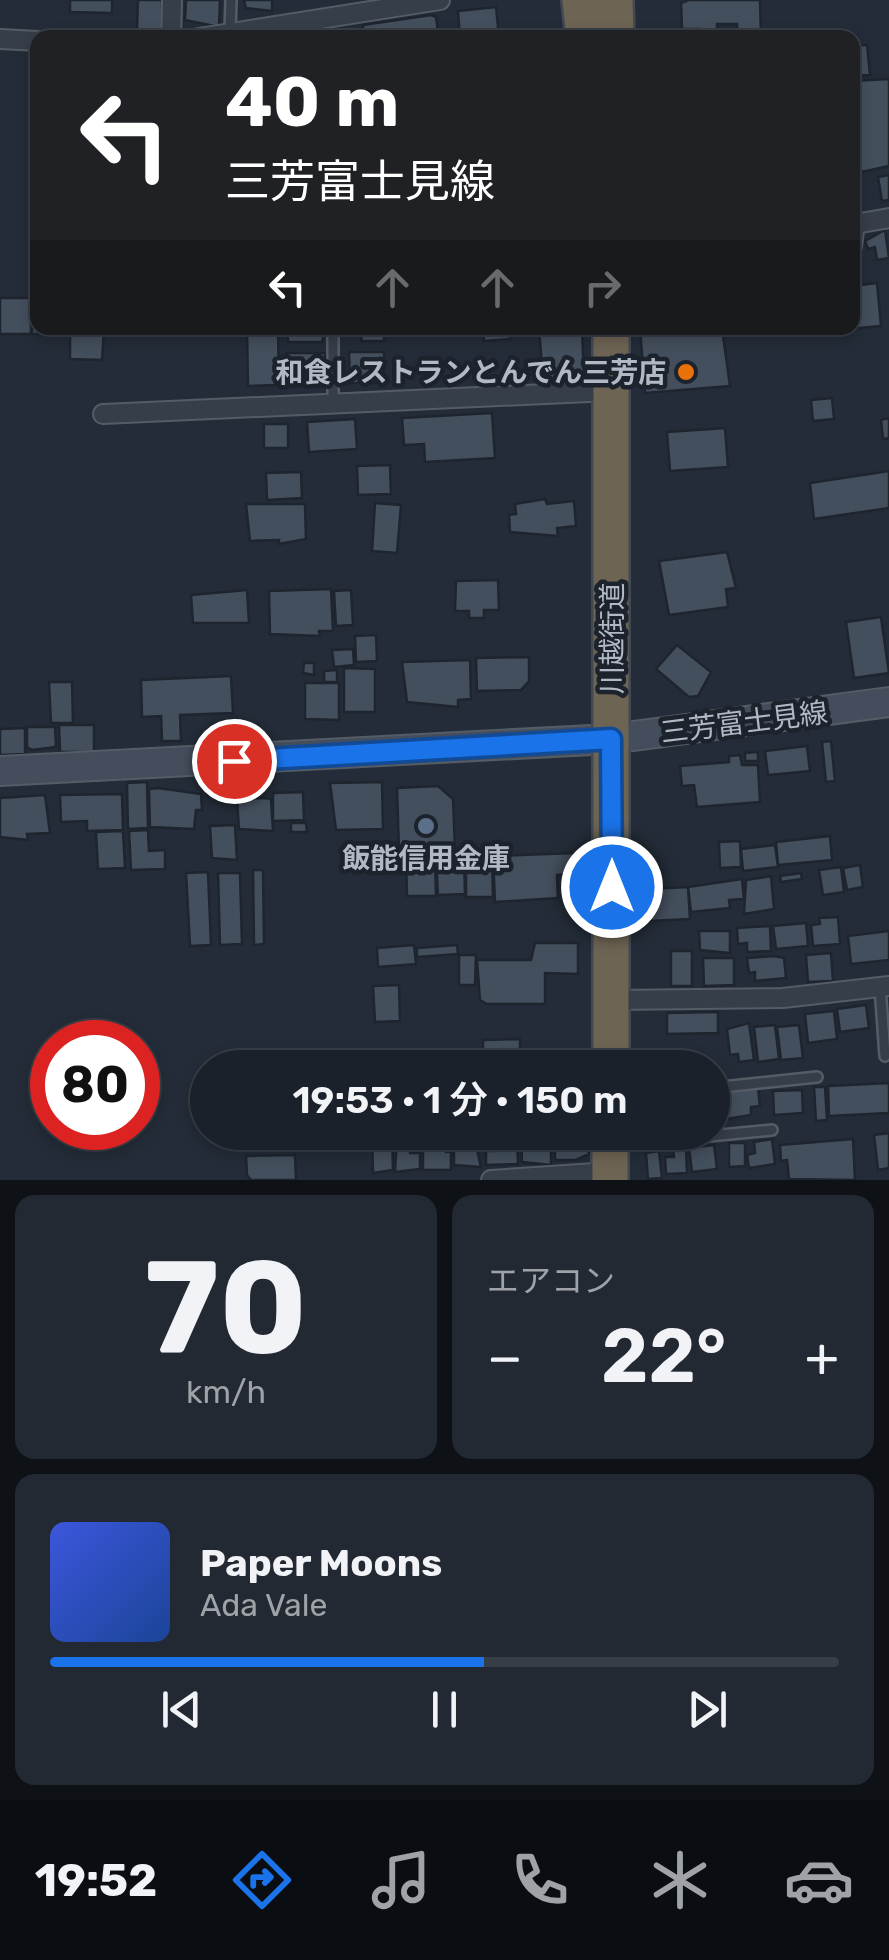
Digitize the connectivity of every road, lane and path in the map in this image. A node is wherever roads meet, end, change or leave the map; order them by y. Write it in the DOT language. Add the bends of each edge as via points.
graph roads {
  1 [pos="172,0"];
  2 [pos="230,0"];
  3 [pos="440,0"];
  4 [pos="580,0"];
  5 [pos="615,0"];
  6 [pos="171,30"];
  7 [pos="230,30"];
  8 [pos="255,30"];
  9 [pos="583,30"];
  10 [pos="616,30"];
  11 [pos="0,39"];
  12 [pos="30,41"];
  13 [pos="889,218"];
  14 [pos="860,223"];
  15 [pos="333,335"];
  16 [pos="611,335"];
  17 [pos="611,391"];
  18 [pos="334,404"];
  19 [pos="102,414"];
  20 [pos="889,702"];
  21 [pos="611,739"];
  22 [pos="0,771"];
  23 [pos="884,986"];
  24 [pos="612,1000"];
  25 [pos="611,1050"];
  26 [pos="884,1056"];
  27 [pos="817,1077"];
  28 [pos="730,1086"];
  29 [pos="772,1130"];
  30 [pos="610,1158"];
  31 [pos="491,1180"];
  1 -- 6 [label="street"];
  2 -- 7 [label="lane"];
  3 -- 8 [label="street"];
  4 -- 9 [label="highway"];
  5 -- 10 [label="highway"];
  11 -- 12 [label="street"];
  13 -- 14 [label="street"];
  15 -- 18 [label="lane"];
  16 -- 17 [label="highway, 川越街道"];
  17 -- 18 [label="street"];
  17 -- 21 [label="highway, 川越街道"];
  18 -- 19 [label="street"];
  20 -- 21 [label="main road, 三芳富士見線"];
  21 -- 22 [label="main road, 三芳富士見線"];
  21 -- 24 [label="highway, 川越街道"];
  23 -- 24 [label="street" via="783,998"];
  23 -- 26 [label="lane"];
  24 -- 25 [label="highway, 川越街道"];
  27 -- 28 [label="lane"];
  29 -- 30 [label="lane"];
  30 -- 31 [label="street"];
}
